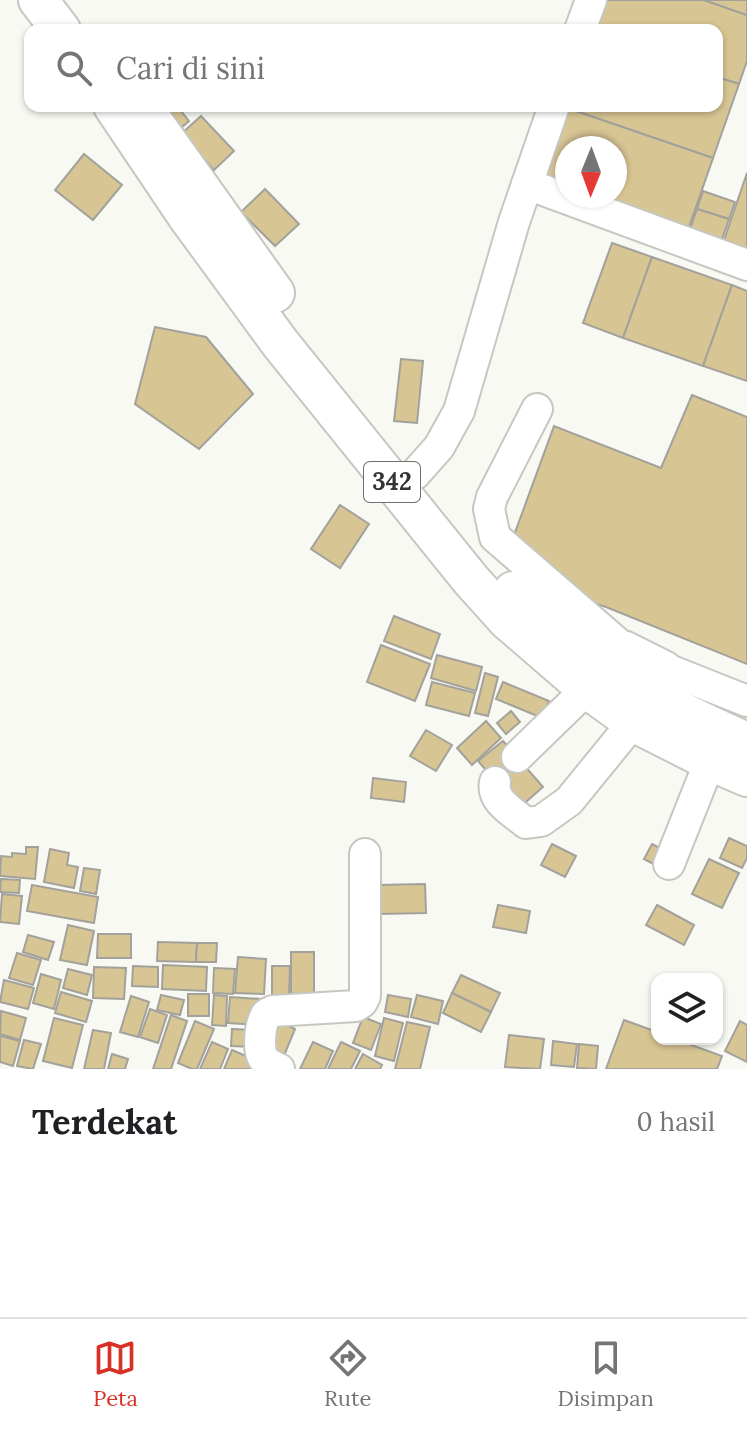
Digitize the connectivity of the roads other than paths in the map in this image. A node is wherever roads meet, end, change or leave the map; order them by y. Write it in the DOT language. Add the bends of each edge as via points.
graph roads {
  1 [pos="38,0"];
  2 [pos="68,0"];
  3 [pos="591,0"];
  4 [pos="56,24"];
  5 [pos="84,24"];
  6 [pos="582,24"];
  7 [pos="119,112"];
  8 [pos="145,112"];
  9 [pos="552,112"];
  10 [pos="167,162"];
  11 [pos="527,184"];
  12 [pos="747,265"];
  13 [pos="537,409"];
  14 [pos="415,474"];
  15 [pos="604,667"];
  16 [pos="652,696"];
  17 [pos="747,701"];
  18 [pos="747,742"];
  19 [pos="517,757"];
  20 [pos="710,761"];
  21 [pos="747,777"];
  22 [pos="495,782"];
  23 [pos="365,854"];
  24 [pos="669,864"];
  25 [pos="279,1069"];
  1 -- 4 [label="main road"];
  2 -- 5 [label="main road"];
  3 -- 6 [label="street"];
  7 -- 10 [label="main road, 342"];
  8 -- 10 [label="main road, 342"];
  9 -- 11 [label="street"];
  10 -- 14 [label="main road, 342"];
  10 -- 15 [label="main road, 342" via="280,343 471,580 507,620"];
  11 -- 12 [label="street"];
  11 -- 14 [label="street" via="459,411 439,447"];
  13 -- 15 [label="street" via="492,497 495,537"];
  14 -- 15 [label="main road, 342" via="521,600"];
  15 -- 16 [label="main road, 342"];
  15 -- 16 [label="street" via="626,647 666,667"];
  15 -- 19 [label="street"];
  16 -- 17 [label="street"];
  16 -- 18 [label="main road, 342"];
  16 -- 20 [label="main road, 342"];
  16 -- 22 [label="street" via="569,801 541,821 526,823 496,797"];
  20 -- 21 [label="main road, 342"];
  20 -- 24 [label="street"];
  23 -- 25 [label="street" via="365,996 356,1006 267,1014 261,1051"];
}
